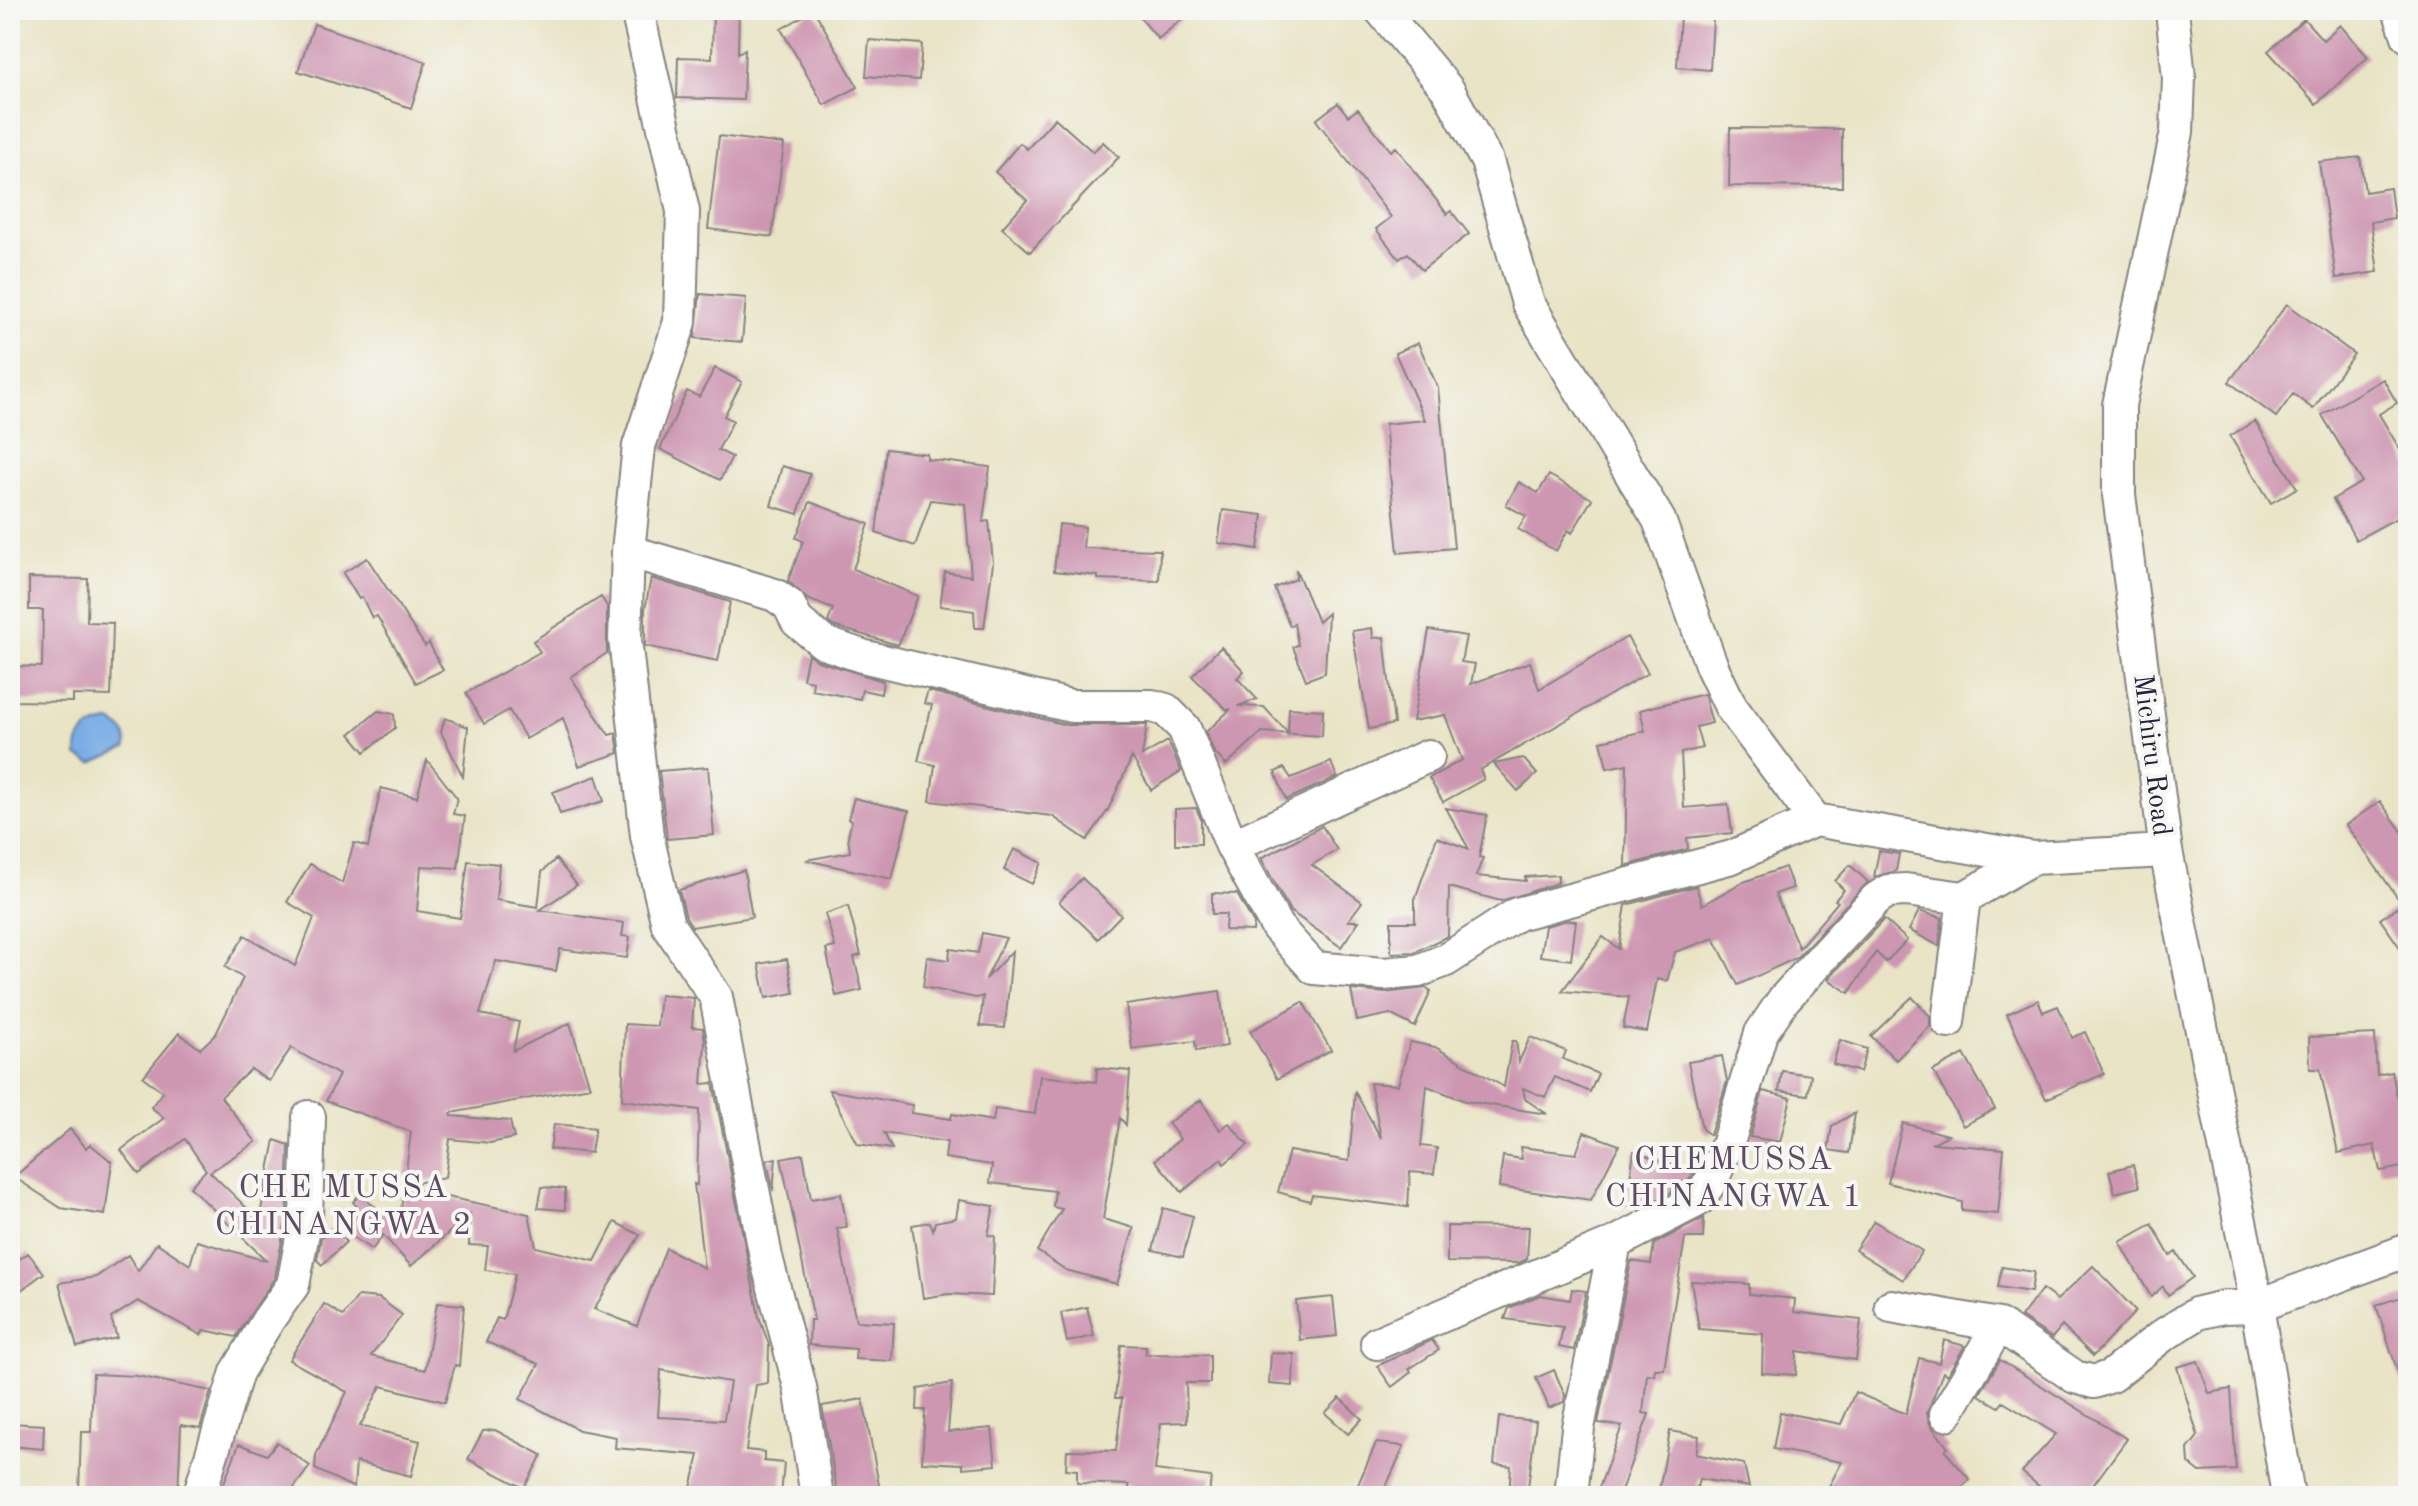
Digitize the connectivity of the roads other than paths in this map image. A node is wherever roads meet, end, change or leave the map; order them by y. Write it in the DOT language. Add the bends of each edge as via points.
graph roads {
  1 [pos="637,10"];
  2 [pos="1381,10"];
  3 [pos="2172,10"];
  4 [pos="2399,10"];
  5 [pos="2408,36"];
  6 [pos="628,551"];
  7 [pos="1428,756"];
  8 [pos="1815,820"];
  9 [pos="1232,846"];
  10 [pos="2166,851"];
  11 [pos="2033,858"];
  12 [pos="1964,898"];
  13 [pos="1948,1022"];
  14 [pos="309,1117"];
  15 [pos="1615,1243"];
  16 [pos="2408,1250"];
  17 [pos="1891,1306"];
  18 [pos="2257,1306"];
  19 [pos="1999,1325"];
  20 [pos="1377,1343"];
  21 [pos="1946,1414"];
  22 [pos="199,1496"];
  23 [pos="817,1496"];
  24 [pos="1571,1496"];
  25 [pos="2288,1496"];
  1 -- 6 [label="street" via="683,211 680,322 639,446"];
  2 -- 8 [label="street" via="1448,90 1487,161 1528,303 1659,520 1731,707"];
  3 -- 10 [label="street, Michiru Road" via="2179,78 2177,132 2139,298 2117,440 2119,495"];
  4 -- 5 [label="street"];
  6 -- 9 [label="street" via="775,595 824,643 862,656 1071,706 1166,710 1184,728"];
  6 -- 23 [label="street" via="625,639 647,836 661,907 716,997 766,1257 800,1387"];
  7 -- 9 [label="street"];
  8 -- 9 [label="street" via="1732,857 1517,914 1446,960 1418,971 1383,974 1314,968 1277,927"];
  8 -- 11 [label="street"];
  10 -- 11 [label="street"];
  10 -- 18 [label="street, Michiru Road"];
  11 -- 12 [label="street"];
  12 -- 13 [label="street"];
  12 -- 15 [label="street" via="1906,890 1888,891 1876,899 1784,999 1761,1033 1728,1143 1698,1200"];
  14 -- 22 [label="street" via="306,1217 293,1285 237,1372"];
  15 -- 20 [label="street"];
  15 -- 24 [label="street" via="1578,1428"];
  16 -- 18 [label="street"];
  17 -- 19 [label="street"];
  18 -- 19 [label="street" via="2198,1313 2111,1376 2094,1382 2075,1377"];
  18 -- 25 [label="street, Michiru Road"];
  19 -- 21 [label="street"];
}
